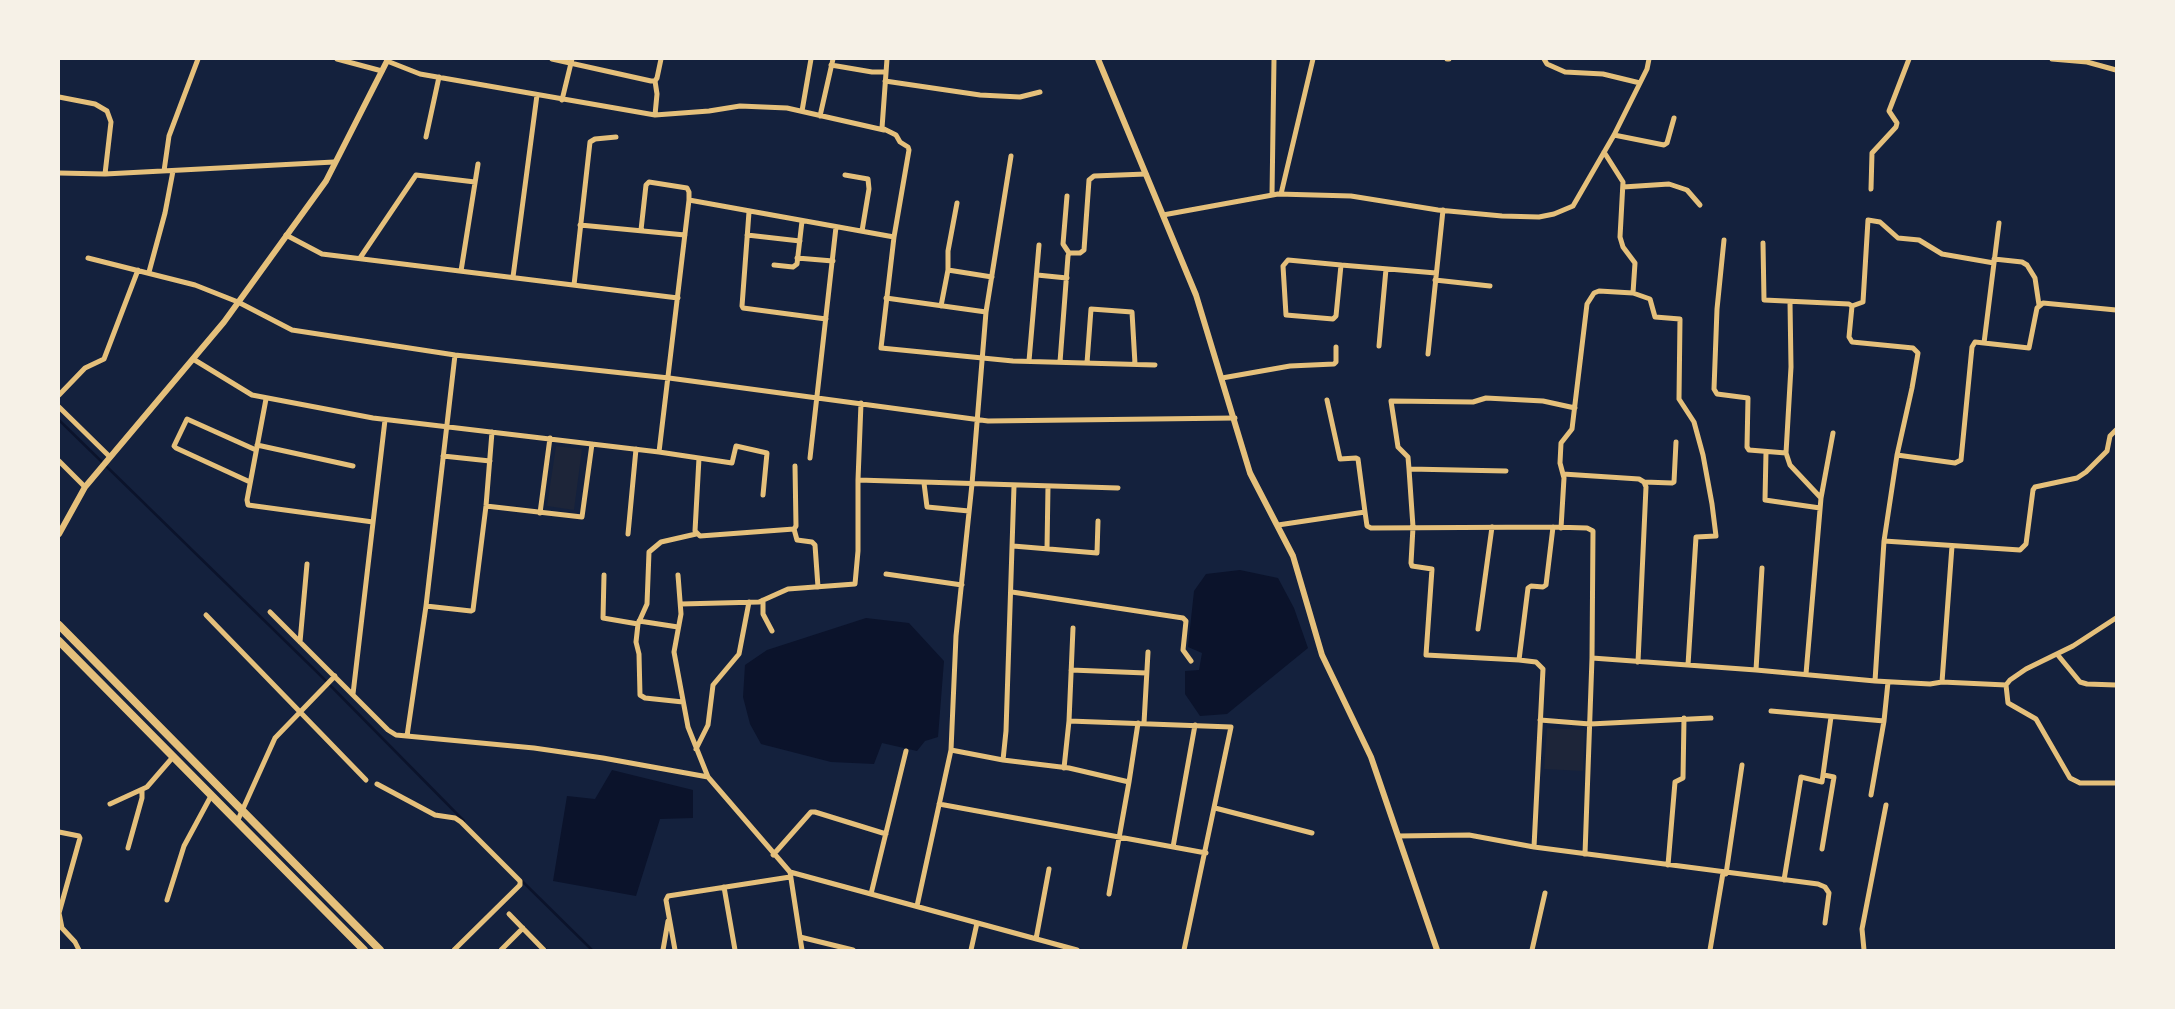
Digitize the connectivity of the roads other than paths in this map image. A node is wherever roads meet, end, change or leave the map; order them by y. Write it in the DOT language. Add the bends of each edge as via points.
graph roads {
  1 [pos="198,59"];
  2 [pos="336,59"];
  3 [pos="552,59"];
  4 [pos="661,59"];
  5 [pos="811,59"];
  6 [pos="887,59"];
  7 [pos="1098,59"];
  8 [pos="1274,59"];
  9 [pos="1313,59"];
  10 [pos="1544,59"];
  11 [pos="1649,59"];
  12 [pos="1909,59"];
  13 [pos="2052,59"];
  14 [pos="2060,59"];
  15 [pos="388,60"];
  16 [pos="572,61"];
  17 [pos="832,62"];
  18 [pos="2116,70"];
  19 [pos="382,71"];
  20 [pos="886,72"];
  21 [pos="439,77"];
  22 [pos="655,81"];
  23 [pos="885,81"];
  24 [pos="1640,83"];
  25 [pos="1040,92"];
  26 [pos="537,96"];
  27 [pos="59,97"];
  28 [pos="562,100"];
  29 [pos="802,111"];
  30 [pos="655,115"];
  31 [pos="820,116"];
  32 [pos="1674,118"];
  33 [pos="884,130"];
  34 [pos="1614,135"];
  35 [pos="426,137"];
  36 [pos="616,137"];
  37 [pos="1604,152"];
  38 [pos="1011,156"];
  39 [pos="334,162"];
  40 [pos="478,164"];
  41 [pos="173,170"];
  42 [pos="164,171"];
  43 [pos="59,173"];
  44 [pos="105,174"];
  45 [pos="1146,174"];
  46 [pos="845,175"];
  47 [pos="475,182"];
  48 [pos="1623,187"];
  49 [pos="1871,189"];
  50 [pos="1281,194"];
  51 [pos="1272,195"];
  52 [pos="1067,196"];
  53 [pos="689,200"];
  54 [pos="957,203"];
  55 [pos="1700,205"];
  56 [pos="1443,210"];
  57 [pos="749,212"];
  58 [pos="1163,215"];
  59 [pos="802,221"];
  60 [pos="1999,223"];
  61 [pos="580,225"];
  62 [pos="836,227"];
  63 [pos="641,230"];
  64 [pos="862,231"];
  65 [pos="286,235"];
  66 [pos="685,235"];
  67 [pos="747,235"];
  68 [pos="894,237"];
  69 [pos="1724,240"];
  70 [pos="800,241"];
  71 [pos="1764,243"];
  72 [pos="1039,245"];
  73 [pos="1070,252"];
  74 [pos="88,258"];
  75 [pos="360,258"];
  76 [pos="797,258"];
  77 [pos="832,261"];
  78 [pos="1994,261"];
  79 [pos="1341,265"];
  80 [pos="774,266"];
  81 [pos="1386,269"];
  82 [pos="138,270"];
  83 [pos="948,270"];
  84 [pos="461,271"];
  85 [pos="149,272"];
  86 [pos="1436,273"];
  87 [pos="1037,275"];
  88 [pos="513,277"];
  89 [pos="992,277"];
  90 [pos="1067,278"];
  91 [pos="1435,280"];
  92 [pos="574,285"];
  93 [pos="1490,286"];
  94 [pos="1633,293"];
  95 [pos="678,298"];
  96 [pos="886,298"];
  97 [pos="238,302"];
  98 [pos="1790,302"];
  99 [pos="2039,305"];
  100 [pos="941,306"];
  101 [pos="1852,306"];
  102 [pos="2116,310"];
  103 [pos="986,312"];
  104 [pos="826,319"];
  105 [pos="1984,343"];
  106 [pos="1379,346"];
  107 [pos="1336,347"];
  108 [pos="1428,354"];
  109 [pos="454,355"];
  110 [pos="982,358"];
  111 [pos="194,359"];
  112 [pos="1029,361"];
  113 [pos="1060,362"];
  114 [pos="1087,363"];
  115 [pos="1135,364"];
  116 [pos="1155,365"];
  117 [pos="669,378"];
  118 [pos="1222,378"];
  119 [pos="59,395"];
  120 [pos="816,398"];
  121 [pos="266,399"];
  122 [pos="1327,400"];
  123 [pos="861,404"];
  124 [pos="59,407"];
  125 [pos="1575,408"];
  126 [pos="1235,418"];
  127 [pos="977,419"];
  128 [pos="385,420"];
  129 [pos="446,426"];
  130 [pos="2116,430"];
  131 [pos="492,432"];
  132 [pos="1833,433"];
  133 [pos="550,438"];
  134 [pos="1676,442"];
  135 [pos="592,444"];
  136 [pos="257,448"];
  137 [pos="636,449"];
  138 [pos="660,452"];
  139 [pos="1766,452"];
  140 [pos="1786,453"];
  141 [pos="1897,455"];
  142 [pos="443,456"];
  143 [pos="699,458"];
  144 [pos="810,458"];
  145 [pos="109,459"];
  146 [pos="59,461"];
  147 [pos="490,461"];
  148 [pos="353,466"];
  149 [pos="795,466"];
  150 [pos="1409,469"];
  151 [pos="1506,471"];
  152 [pos="1563,474"];
  153 [pos="858,480"];
  154 [pos="250,482"];
  155 [pos="1644,482"];
  156 [pos="924,483"];
  157 [pos="972,484"];
  158 [pos="1014,486"];
  159 [pos="1048,486"];
  160 [pos="86,487"];
  161 [pos="1118,488"];
  162 [pos="763,495"];
  163 [pos="1822,498"];
  164 [pos="486,506"];
  165 [pos="1820,508"];
  166 [pos="969,511"];
  167 [pos="1365,512"];
  168 [pos="540,513"];
  169 [pos="1098,521"];
  170 [pos="373,522"];
  171 [pos="1278,525"];
  172 [pos="1413,527"];
  173 [pos="1492,527"];
  174 [pos="1553,527"];
  175 [pos="1561,528"];
  176 [pos="794,529"];
  177 [pos="59,534"];
  178 [pos="628,534"];
  179 [pos="696,534"];
  180 [pos="1884,541"];
  181 [pos="1013,546"];
  182 [pos="1952,546"];
  183 [pos="1046,549"];
  184 [pos="307,564"];
  185 [pos="1762,568"];
  186 [pos="886,574"];
  187 [pos="604,575"];
  188 [pos="678,575"];
  189 [pos="962,585"];
  190 [pos="818,587"];
  191 [pos="1012,592"];
  192 [pos="763,600"];
  193 [pos="749,602"];
  194 [pos="681,604"];
  195 [pos="426,606"];
  196 [pos="270,612"];
  197 [pos="206,615"];
  198 [pos="2116,618"];
  199 [pos="638,623"];
  200 [pos="59,625"];
  201 [pos="678,627"];
  202 [pos="1074,628"];
  203 [pos="1478,629"];
  204 [pos="772,631"];
  205 [pos="59,641"];
  206 [pos="300,642"];
  207 [pos="1148,652"];
  208 [pos="2057,654"];
  209 [pos="1592,658"];
  210 [pos="1519,660"];
  211 [pos="1191,661"];
  212 [pos="1638,662"];
  213 [pos="1688,665"];
  214 [pos="1072,670"];
  215 [pos="1756,670"];
  216 [pos="1146,673"];
  217 [pos="1806,674"];
  218 [pos="333,678"];
  219 [pos="1876,681"];
  220 [pos="1888,682"];
  221 [pos="1942,682"];
  222 [pos="2006,685"];
  223 [pos="2116,685"];
  224 [pos="352,694"];
  225 [pos="683,702"];
  226 [pos="1771,711"];
  227 [pos="300,712"];
  228 [pos="1831,717"];
  229 [pos="1684,718"];
  230 [pos="1711,718"];
  231 [pos="1540,720"];
  232 [pos="1069,721"];
  233 [pos="1884,721"];
  234 [pos="1141,723"];
  235 [pos="1590,724"];
  236 [pos="1195,725"];
  237 [pos="407,736"];
  238 [pos="696,749"];
  239 [pos="906,750"];
  240 [pos="951,750"];
  241 [pos="173,757"];
  242 [pos="1003,760"];
  243 [pos="1742,765"];
  244 [pos="1064,768"];
  245 [pos="1824,775"];
  246 [pos="708,777"];
  247 [pos="366,780"];
  248 [pos="1129,782"];
  249 [pos="2116,782"];
  250 [pos="377,784"];
  251 [pos="142,790"];
  252 [pos="1871,795"];
  253 [pos="211,796"];
  254 [pos="110,804"];
  255 [pos="939,804"];
  256 [pos="1886,806"];
  257 [pos="1215,808"];
  258 [pos="242,812"];
  259 [pos="236,822"];
  260 [pos="59,832"];
  261 [pos="1312,833"];
  262 [pos="886,834"];
  263 [pos="1398,836"];
  264 [pos="1119,837"];
  265 [pos="1173,847"];
  266 [pos="1534,847"];
  267 [pos="128,848"];
  268 [pos="1822,849"];
  269 [pos="1206,852"];
  270 [pos="773,854"];
  271 [pos="1585,854"];
  272 [pos="1668,865"];
  273 [pos="1049,869"];
  274 [pos="1724,874"];
  275 [pos="790,875"];
  276 [pos="1784,880"];
  277 [pos="724,887"];
  278 [pos="62,891"];
  279 [pos="1545,892"];
  280 [pos="871,894"];
  281 [pos="1109,894"];
  282 [pos="167,900"];
  283 [pos="917,906"];
  284 [pos="510,914"];
  285 [pos="669,916"];
  286 [pos="978,923"];
  287 [pos="1825,923"];
  288 [pos="523,928"];
  289 [pos="800,938"];
  290 [pos="1036,939"];
  291 [pos="79,950"];
  292 [pos="364,950"];
  293 [pos="380,950"];
  294 [pos="454,950"];
  295 [pos="501,950"];
  296 [pos="544,950"];
  297 [pos="663,950"];
  298 [pos="675,950"];
  299 [pos="735,950"];
  300 [pos="802,950"];
  301 [pos="853,950"];
  302 [pos="971,950"];
  303 [pos="1077,950"];
  304 [pos="1184,950"];
  305 [pos="1437,950"];
  306 [pos="1532,950"];
  307 [pos="1710,950"];
  308 [pos="1864,950"];
  1 -- 42 [label="street" via="169,136"];
  2 -- 19 [label="street"];
  3 -- 16 [label="street"];
  4 -- 22 [label="street"];
  5 -- 29 [label="street"];
  6 -- 20 [label="street"];
  7 -- 45 [label="street"];
  8 -- 51 [label="street"];
  9 -- 50 [label="street"];
  10 -- 24 [label="street" via="1547,64 1566,72 1603,74"];
  11 -- 24 [label="street"];
  12 -- 49 [label="street" via="1889,111 1897,123 1896,127 1872,153"];
  13 -- 14 [label="street"];
  14 -- 18 [label="street"];
  15 -- 19 [label="street"];
  15 -- 21 [label="street" via="420,74"];
  16 -- 22 [label="street"];
  16 -- 28 [label="street"];
  17 -- 20 [label="street" via="872,72"];
  17 -- 31 [label="street"];
  19 -- 39 [label="street"];
  20 -- 23 [label="street"];
  21 -- 26 [label="street"];
  21 -- 35 [label="street"];
  22 -- 30 [label="street"];
  23 -- 25 [label="street" via="980,95 1020,97"];
  23 -- 33 [label="street"];
  24 -- 34 [label="street"];
  26 -- 28 [label="street"];
  26 -- 88 [label="street"];
  27 -- 44 [label="street" via="95,104 107,111 111,122"];
  28 -- 30 [label="street"];
  29 -- 30 [label="street" via="744,105"];
  29 -- 31 [label="street"];
  31 -- 33 [label="street"];
  32 -- 34 [label="street" via="1664,145"];
  33 -- 68 [label="street" via="896,135 908,147 906,178"];
  34 -- 37 [label="street"];
  36 -- 61 [label="street" via="590,142"];
  37 -- 48 [label="street" via="1622,178"];
  37 -- 56 [label="street" via="1573,206 1565,210 1538,216"];
  38 -- 89 [label="street"];
  39 -- 41 [label="street"];
  39 -- 65 [label="street" via="326,181"];
  40 -- 47 [label="street"];
  41 -- 42 [label="street"];
  41 -- 85 [label="street"];
  42 -- 44 [label="street"];
  43 -- 44 [label="street"];
  45 -- 58 [label="street"];
  45 -- 73 [label="street" via="1090,178 1084,250"];
  46 -- 64 [label="street" via="868,179"];
  47 -- 75 [label="street" via="416,175"];
  47 -- 84 [label="street"];
  48 -- 55 [label="street" via="1669,184 1687,190"];
  48 -- 94 [label="street" via="1620,236 1623,247 1635,263"];
  50 -- 51 [label="street"];
  50 -- 56 [label="street" via="1351,196"];
  51 -- 58 [label="street"];
  52 -- 73 [label="street" via="1063,244"];
  53 -- 57 [label="street"];
  53 -- 63 [label="street" via="687,188 647,183"];
  53 -- 66 [label="street"];
  54 -- 83 [label="street" via="948,251"];
  56 -- 86 [label="street"];
  57 -- 59 [label="street"];
  57 -- 67 [label="street"];
  58 -- 118 [label="street" via="1196,295"];
  59 -- 62 [label="street"];
  59 -- 70 [label="street"];
  60 -- 78 [label="street"];
  61 -- 63 [label="street"];
  61 -- 92 [label="street"];
  62 -- 64 [label="street"];
  62 -- 77 [label="street"];
  63 -- 66 [label="street"];
  64 -- 68 [label="street"];
  65 -- 75 [label="street" via="322,254"];
  65 -- 97 [label="street"];
  66 -- 95 [label="street"];
  67 -- 70 [label="street"];
  67 -- 104 [label="street" via="743,308"];
  68 -- 96 [label="street"];
  69 -- 139 [label="street" via="1714,389 1717,394 1748,398 1747,447 1751,451"];
  70 -- 76 [label="street"];
  71 -- 98 [label="street" via="1764,300"];
  72 -- 87 [label="street"];
  73 -- 90 [label="street"];
  74 -- 82 [label="street"];
  75 -- 84 [label="street"];
  76 -- 77 [label="street"];
  76 -- 80 [label="street" via="793,267"];
  77 -- 104 [label="street"];
  78 -- 99 [label="street" via="2027,265 2034,278"];
  78 -- 101 [label="street" via="1942,254 1920,240 1898,238 1880,222 1868,220 1863,302"];
  78 -- 105 [label="street"];
  79 -- 79 [label="street" via="1285,261 1286,315 1336,316"];
  79 -- 81 [label="street"];
  81 -- 86 [label="street"];
  81 -- 106 [label="street"];
  82 -- 85 [label="street"];
  82 -- 119 [label="street" via="104,359 86,368"];
  83 -- 89 [label="street"];
  83 -- 100 [label="street"];
  84 -- 88 [label="street"];
  85 -- 97 [label="street"];
  86 -- 91 [label="street"];
  87 -- 90 [label="street"];
  87 -- 112 [label="street"];
  88 -- 92 [label="street"];
  89 -- 103 [label="street"];
  90 -- 113 [label="street"];
  91 -- 93 [label="street"];
  91 -- 108 [label="street"];
  92 -- 95 [label="street"];
  94 -- 125 [label="street" via="1599,291 1591,297 1585,316"];
  94 -- 213 [label="street" via="1650,299 1655,317 1680,319 1679,399 1694,422 1712,504 1716,534 1714,537 1696,537"];
  95 -- 117 [label="street"];
  96 -- 100 [label="street"];
  96 -- 110 [label="street" via="882,349"];
  97 -- 109 [label="street" via="292,330"];
  97 -- 111 [label="street"];
  98 -- 101 [label="street"];
  98 -- 140 [label="street" via="1791,367"];
  99 -- 102 [label="street"];
  99 -- 105 [label="street" via="2029,348"];
  100 -- 103 [label="street"];
  101 -- 141 [label="street" via="1849,337 1852,342 1913,348 1918,353"];
  103 -- 110 [label="street"];
  104 -- 120 [label="street"];
  105 -- 141 [label="street" via="1975,342 1972,347 1961,460 1954,463"];
  107 -- 118 [label="street" via="1334,364 1290,366"];
  109 -- 117 [label="street"];
  109 -- 129 [label="street"];
  110 -- 112 [label="street"];
  110 -- 127 [label="street"];
  111 -- 121 [label="street" via="252,395"];
  111 -- 145 [label="street"];
  112 -- 113 [label="street"];
  113 -- 114 [label="street"];
  114 -- 115 [label="street"];
  114 -- 115 [label="street" via="1091,309 1132,312"];
  115 -- 116 [label="street"];
  117 -- 120 [label="street"];
  117 -- 138 [label="street"];
  118 -- 126 [label="street"];
  120 -- 123 [label="street"];
  120 -- 144 [label="street"];
  121 -- 128 [label="street"];
  121 -- 136 [label="street"];
  122 -- 167 [label="street" via="1339,458 1358,459"];
  123 -- 127 [label="street"];
  123 -- 153 [label="street"];
  124 -- 145 [label="street"];
  125 -- 150 [label="street" via="1486,398 1473,402 1391,401 1398,447 1408,457"];
  125 -- 152 [label="street" via="1571,432 1561,443"];
  126 -- 127 [label="street"];
  126 -- 171 [label="street" via="1250,473"];
  127 -- 157 [label="street"];
  128 -- 129 [label="street"];
  128 -- 170 [label="street"];
  129 -- 131 [label="street"];
  129 -- 142 [label="street"];
  130 -- 182 [label="street" via="2110,436 2107,451 2086,472 2077,478 2035,487 2024,548 2017,551"];
  131 -- 133 [label="street"];
  131 -- 147 [label="street"];
  132 -- 163 [label="street"];
  133 -- 135 [label="street"];
  133 -- 168 [label="street"];
  134 -- 155 [label="street" via="1674,483"];
  135 -- 137 [label="street"];
  135 -- 168 [label="street" via="582,517"];
  136 -- 148 [label="street"];
  136 -- 154 [label="street"];
  136 -- 154 [label="street" via="187,419 174,446"];
  137 -- 138 [label="street"];
  137 -- 178 [label="street"];
  138 -- 143 [label="street"];
  139 -- 140 [label="street"];
  139 -- 165 [label="street" via="1765,500"];
  140 -- 163 [label="street" via="1790,465"];
  141 -- 180 [label="street"];
  142 -- 147 [label="street"];
  142 -- 195 [label="street"];
  143 -- 162 [label="street" via="733,463 735,447 738,446 766,453"];
  143 -- 179 [label="street"];
  145 -- 160 [label="street"];
  146 -- 160 [label="street"];
  147 -- 164 [label="street"];
  149 -- 176 [label="street"];
  150 -- 151 [label="street"];
  150 -- 172 [label="street"];
  152 -- 155 [label="street"];
  152 -- 175 [label="street"];
  153 -- 156 [label="street"];
  153 -- 190 [label="street" via="856,582"];
  154 -- 170 [label="street" via="246,500 250,506"];
  155 -- 212 [label="street"];
  156 -- 157 [label="street"];
  156 -- 166 [label="street" via="928,508"];
  157 -- 158 [label="street"];
  157 -- 166 [label="street"];
  158 -- 159 [label="street"];
  158 -- 181 [label="street"];
  159 -- 161 [label="street"];
  159 -- 183 [label="street"];
  160 -- 177 [label="street"];
  163 -- 165 [label="street"];
  164 -- 168 [label="street"];
  164 -- 195 [label="street" via="472,611"];
  165 -- 217 [label="street"];
  166 -- 189 [label="street"];
  167 -- 171 [label="street"];
  167 -- 172 [label="street" via="1369,528"];
  169 -- 183 [label="street" via="1097,553"];
  170 -- 224 [label="street"];
  171 -- 263 [label="street" via="1293,556 1322,654 1371,757"];
  172 -- 173 [label="street"];
  172 -- 210 [label="street" via="1412,564 1432,569 1426,655"];
  173 -- 174 [label="street"];
  173 -- 203 [label="street"];
  174 -- 175 [label="street"];
  174 -- 210 [label="street" via="1546,584 1528,588"];
  175 -- 209 [label="street" via="1588,528 1593,531"];
  176 -- 179 [label="street"];
  176 -- 190 [label="street" via="797,540 816,545"];
  179 -- 199 [label="street" via="661,542 649,552 646,604"];
  180 -- 182 [label="street"];
  180 -- 219 [label="street"];
  181 -- 183 [label="street"];
  181 -- 191 [label="street"];
  182 -- 221 [label="street"];
  184 -- 206 [label="street"];
  185 -- 215 [label="street"];
  186 -- 189 [label="street"];
  187 -- 199 [label="street" via="603,618"];
  188 -- 194 [label="street"];
  189 -- 240 [label="street" via="956,636"];
  190 -- 192 [label="street" via="788,589"];
  191 -- 211 [label="street" via="1183,618 1186,621 1183,650"];
  191 -- 242 [label="street"];
  192 -- 193 [label="street"];
  192 -- 204 [label="street" via="763,614"];
  193 -- 194 [label="street"];
  193 -- 238 [label="street" via="739,654 713,685 708,725"];
  194 -- 201 [label="street"];
  195 -- 237 [label="street"];
  196 -- 206 [label="street"];
  197 -- 227 [label="street"];
  198 -- 208 [label="street"];
  199 -- 201 [label="street"];
  199 -- 225 [label="street" via="636,642 640,695"];
  200 -- 258 [label="highway"];
  201 -- 225 [label="street" via="674,652"];
  202 -- 214 [label="street"];
  205 -- 241 [label="highway"];
  206 -- 218 [label="street"];
  207 -- 216 [label="street"];
  208 -- 222 [label="street" via="2026,669"];
  208 -- 223 [label="street" via="2080,682"];
  209 -- 212 [label="street"];
  209 -- 235 [label="street"];
  210 -- 231 [label="street" via="1536,662 1543,669"];
  212 -- 213 [label="street"];
  213 -- 215 [label="street"];
  214 -- 216 [label="street"];
  214 -- 232 [label="street"];
  215 -- 217 [label="street"];
  216 -- 234 [label="street"];
  217 -- 219 [label="street"];
  218 -- 224 [label="street"];
  218 -- 227 [label="street"];
  219 -- 220 [label="street"];
  220 -- 221 [label="street"];
  220 -- 233 [label="street"];
  221 -- 222 [label="street"];
  222 -- 249 [label="street" via="2008,703 2032,715 2041,725 2070,778 2080,783"];
  224 -- 237 [label="street" via="388,730"];
  225 -- 238 [label="street"];
  226 -- 228 [label="street"];
  227 -- 247 [label="street"];
  227 -- 258 [label="street" via="275,738"];
  228 -- 233 [label="street"];
  228 -- 245 [label="street"];
  229 -- 230 [label="street"];
  229 -- 235 [label="street"];
  229 -- 272 [label="street" via="1682,778 1675,782"];
  231 -- 235 [label="street"];
  231 -- 266 [label="street"];
  232 -- 234 [label="street"];
  232 -- 244 [label="street"];
  233 -- 252 [label="street"];
  234 -- 236 [label="street"];
  234 -- 248 [label="street"];
  235 -- 271 [label="street"];
  236 -- 257 [label="street" via="1231,728"];
  236 -- 265 [label="street"];
  237 -- 246 [label="street" via="534,748"];
  238 -- 246 [label="street"];
  239 -- 262 [label="street"];
  240 -- 242 [label="street"];
  240 -- 255 [label="street"];
  241 -- 251 [label="street"];
  241 -- 253 [label="highway"];
  242 -- 244 [label="street"];
  243 -- 274 [label="street"];
  244 -- 248 [label="street"];
  245 -- 268 [label="street" via="1834,776"];
  245 -- 276 [label="street" via="1822,782 1800,777"];
  246 -- 270 [label="street"];
  248 -- 264 [label="street"];
  250 -- 294 [label="street" via="435,816 455,818 461,822 520,882"];
  251 -- 254 [label="street"];
  251 -- 267 [label="street"];
  253 -- 259 [label="highway"];
  253 -- 282 [label="street" via="184,846"];
  255 -- 264 [label="street"];
  255 -- 283 [label="street"];
  256 -- 308 [label="street" via="1862,929"];
  257 -- 261 [label="street"];
  257 -- 269 [label="street"];
  258 -- 259 [label="street"];
  258 -- 293 [label="highway"];
  259 -- 292 [label="highway"];
  260 -- 278 [label="street" via="80,838"];
  262 -- 270 [label="street" via="811,812"];
  262 -- 280 [label="street"];
  263 -- 266 [label="street" via="1469,836"];
  263 -- 305 [label="street"];
  264 -- 265 [label="street"];
  264 -- 281 [label="street"];
  265 -- 269 [label="street"];
  266 -- 271 [label="street"];
  269 -- 304 [label="street"];
  270 -- 275 [label="street"];
  271 -- 272 [label="street"];
  272 -- 274 [label="street"];
  273 -- 290 [label="street"];
  274 -- 276 [label="street"];
  274 -- 307 [label="street"];
  275 -- 277 [label="street"];
  275 -- 280 [label="street"];
  275 -- 289 [label="street"];
  276 -- 287 [label="street" via="1825,886 1829,893"];
  277 -- 285 [label="street" via="668,896"];
  277 -- 299 [label="street"];
  278 -- 291 [label="street" via="62,928"];
  279 -- 306 [label="street"];
  280 -- 283 [label="street"];
  283 -- 286 [label="street"];
  284 -- 288 [label="street"];
  285 -- 297 [label="street"];
  285 -- 298 [label="street"];
  286 -- 290 [label="street"];
  286 -- 302 [label="street"];
  288 -- 295 [label="street"];
  288 -- 296 [label="street"];
  289 -- 300 [label="street"];
  289 -- 301 [label="street"];
  290 -- 303 [label="street"];
}
